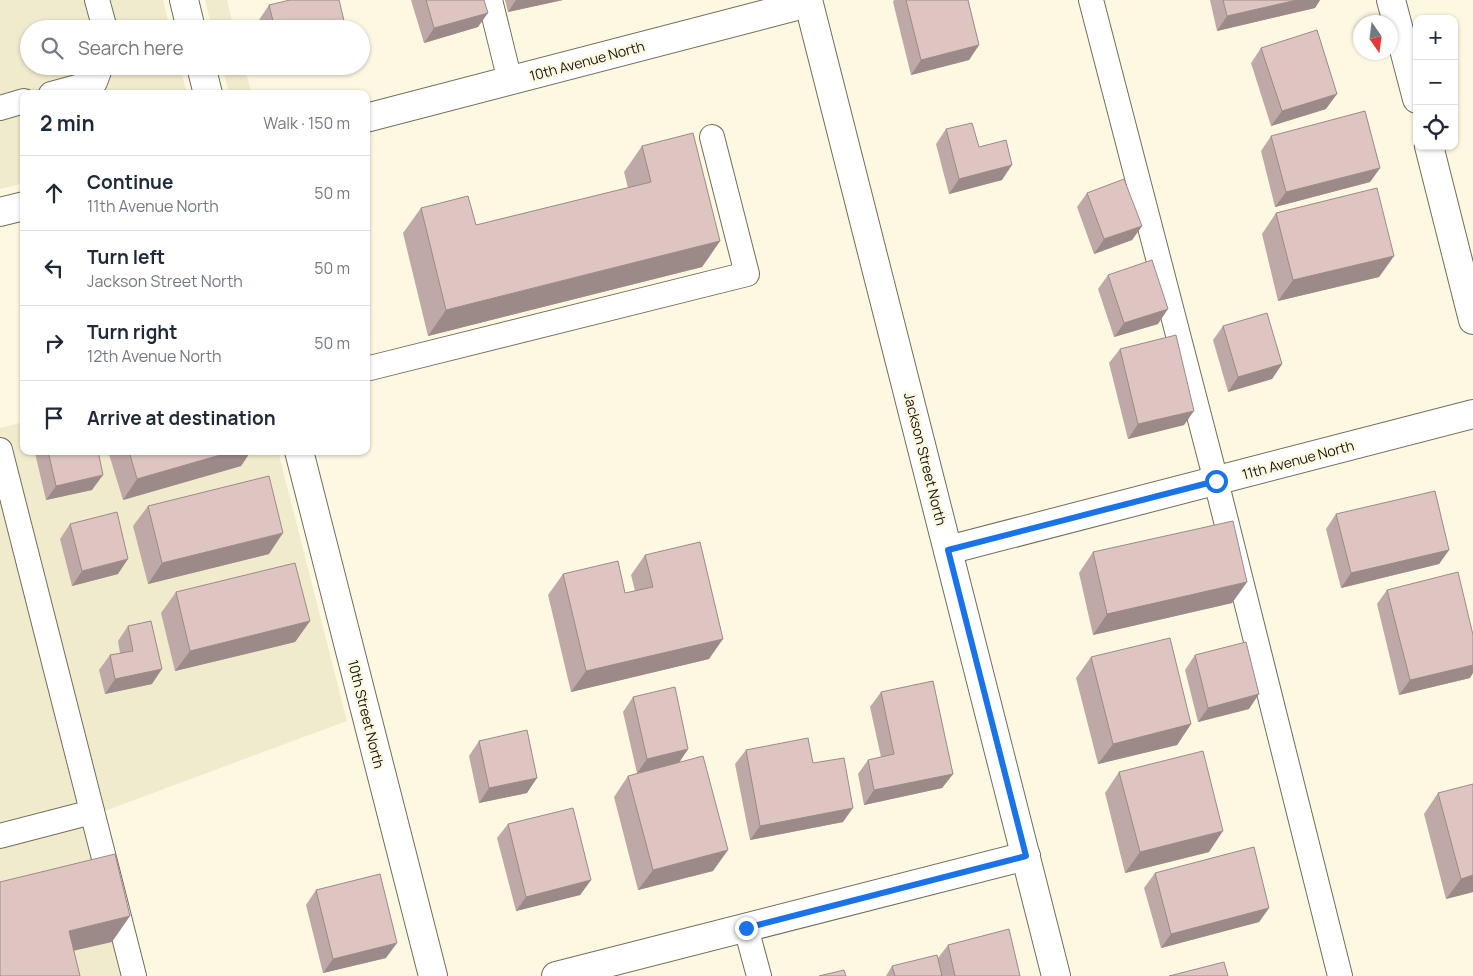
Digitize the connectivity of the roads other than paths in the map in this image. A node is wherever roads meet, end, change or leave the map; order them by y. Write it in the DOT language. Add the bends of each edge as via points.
graph roads {
  1 [pos="97,0"];
  2 [pos="184,0"];
  3 [pos="490,0"];
  4 [pos="1092,0"];
  5 [pos="1391,0"];
  6 [pos="808,2"];
  7 [pos="103,20"];
  8 [pos="189,20"];
  9 [pos="98,75"];
  10 [pos="203,75"];
  11 [pos="510,81"];
  12 [pos="1413,84"];
  13 [pos="66,90"];
  14 [pos="207,90"];
  15 [pos="20,102"];
  16 [pos="0,108"];
  17 [pos="370,117"];
  18 [pos="712,136"];
  19 [pos="1430,150"];
  20 [pos="20,207"];
  21 [pos="0,212"];
  22 [pos="1473,320"];
  23 [pos="370,368"];
  24 [pos="1473,414"];
  25 [pos="0,450"];
  26 [pos="300,455"];
  27 [pos="1216,481"];
  28 [pos="948,550"];
  29 [pos="92,812"];
  30 [pos="0,836"];
  31 [pos="1026,856"];
  32 [pos="746,928"];
  33 [pos="134,976"];
  34 [pos="433,976"];
  35 [pos="556,976"];
  36 [pos="758,976"];
  37 [pos="1056,976"];
  38 [pos="1340,976"];
  1 -- 7 [label="lane"];
  2 -- 8 [label="street"];
  3 -- 11 [label="lane"];
  4 -- 27 [label="lane"];
  5 -- 12 [label="street"];
  6 -- 11 [label="street, 10th Avenue North"];
  6 -- 28 [label="street, Jackson Street North"];
  9 -- 13 [label="lane" via="95,82"];
  10 -- 14 [label="street"];
  11 -- 17 [label="street, 10th Avenue North"];
  15 -- 16 [label="lane"];
  18 -- 23 [label="lane" via="747,274"];
  19 -- 22 [label="street"];
  20 -- 21 [label="street"];
  24 -- 27 [label="street, 11th Avenue North"];
  25 -- 29 [label="lane"];
  26 -- 34 [label="street, 10th Street North"];
  27 -- 28 [label="street, 11th Avenue North"];
  27 -- 38 [label="lane"];
  28 -- 31 [label="street, Jackson Street North"];
  29 -- 30 [label="lane"];
  29 -- 33 [label="lane"];
  31 -- 32 [label="street"];
  31 -- 37 [label="street, Jackson Street North"];
  32 -- 35 [label="street"];
  32 -- 36 [label="lane"];
}
